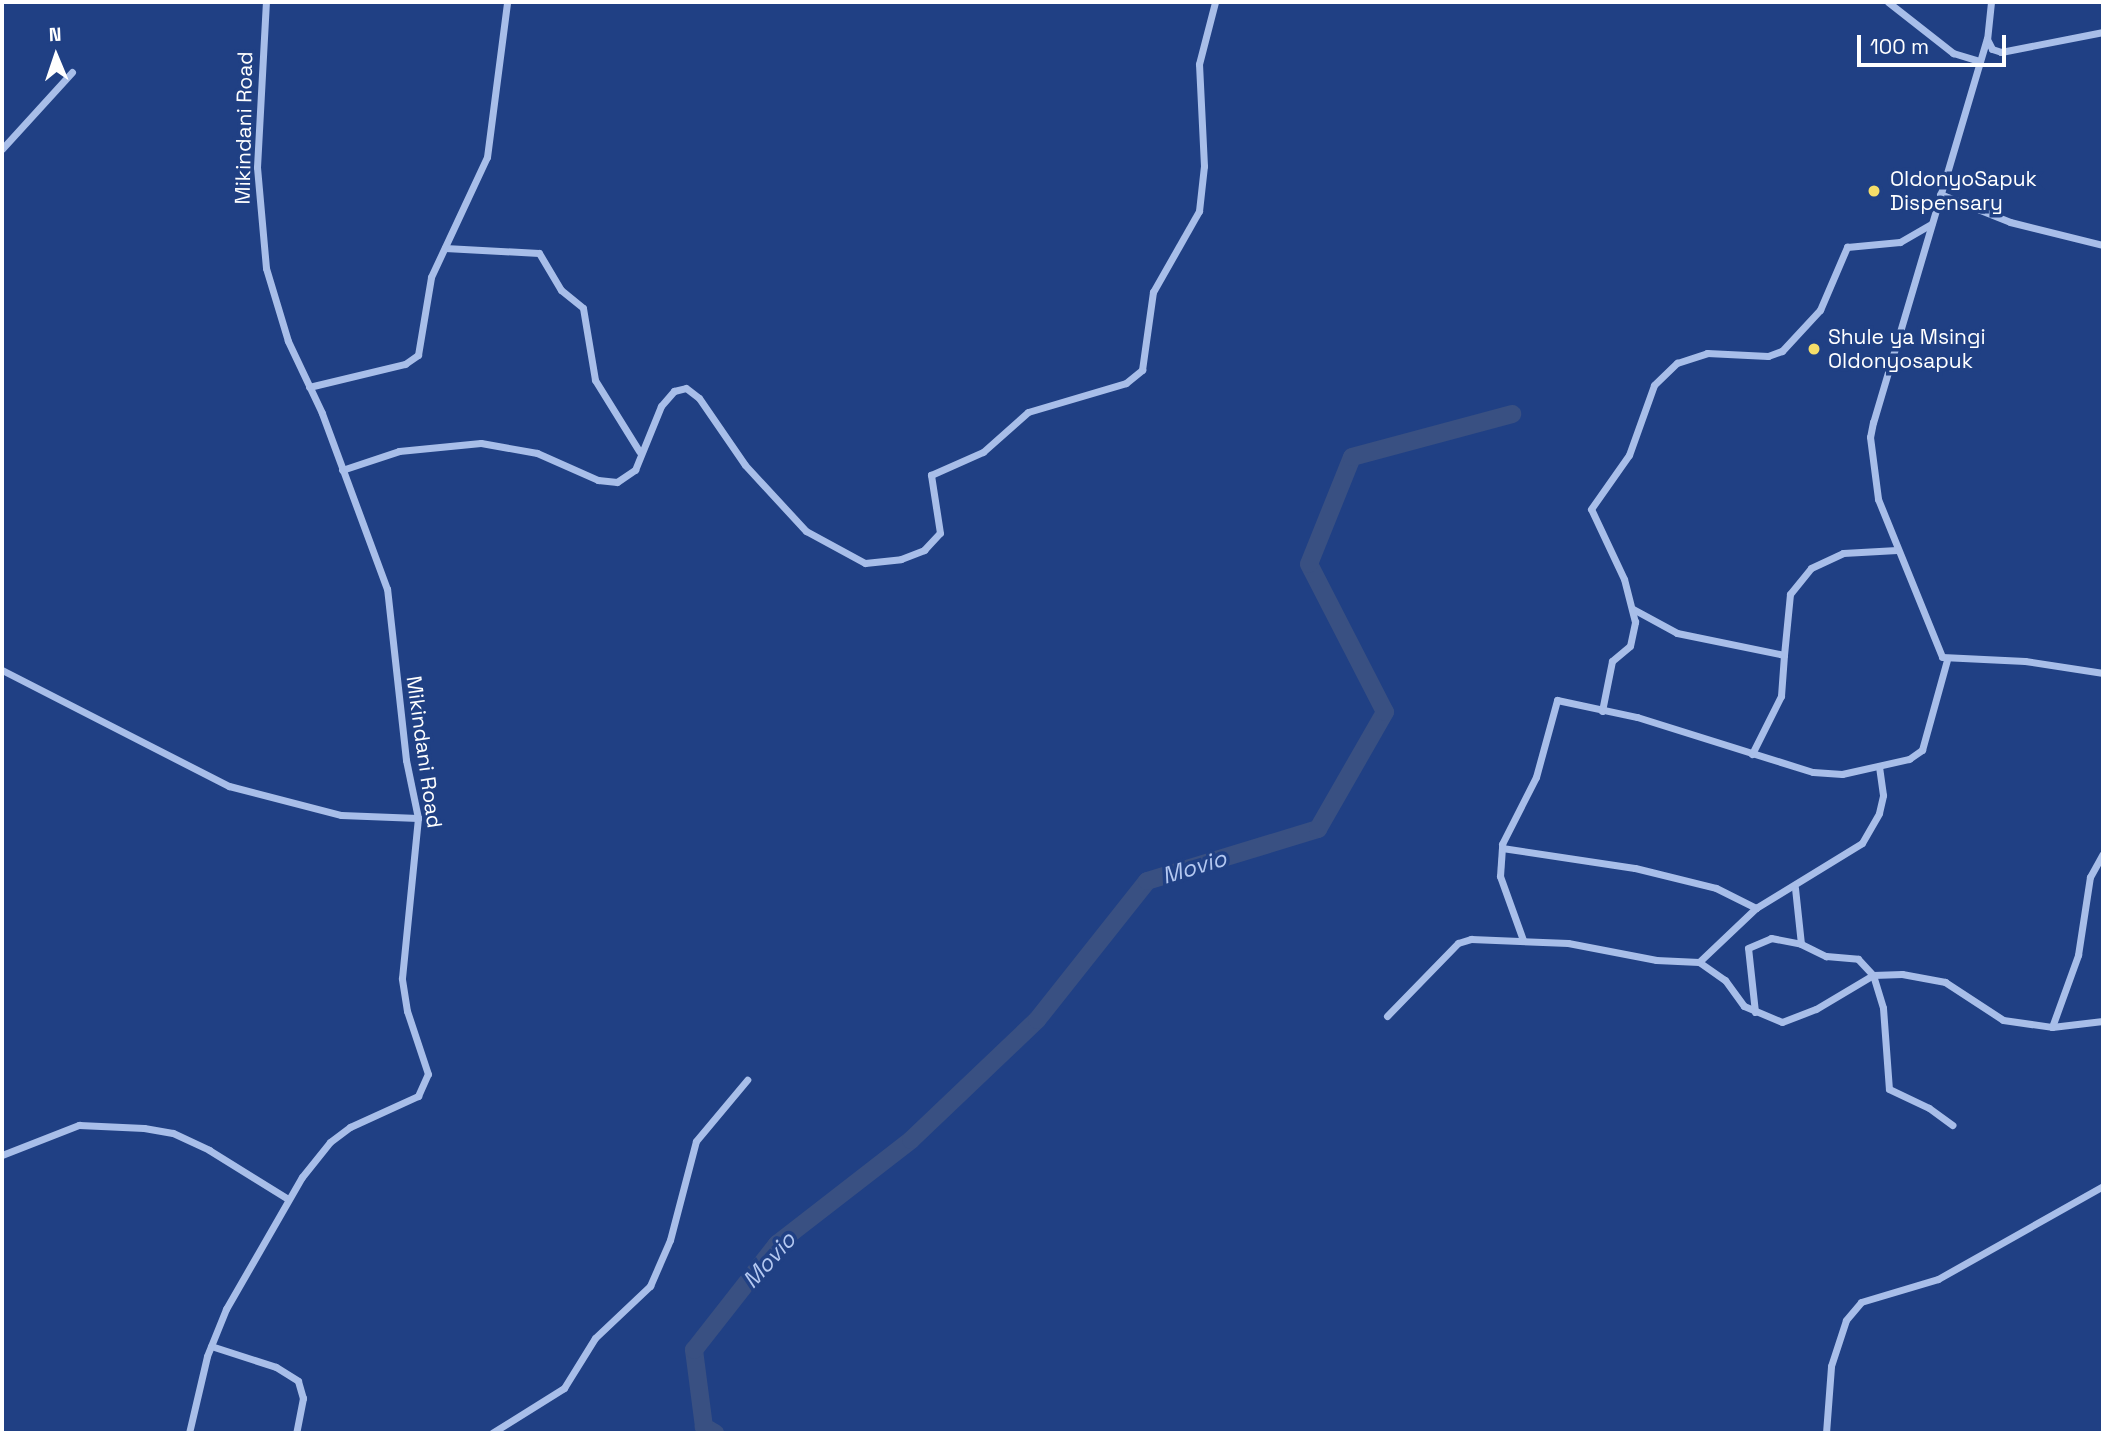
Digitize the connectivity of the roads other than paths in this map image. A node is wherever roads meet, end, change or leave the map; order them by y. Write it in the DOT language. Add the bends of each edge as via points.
graph roads {
  1 [pos="265,2"];
  2 [pos="507,2"];
  3 [pos="1214,2"];
  4 [pos="1888,2"];
  5 [pos="1991,2"];
  6 [pos="2103,32"];
  7 [pos="1987,38"];
  8 [pos="1980,61"];
  9 [pos="72,72"];
  10 [pos="2,149"];
  11 [pos="1940,194"];
  12 [pos="1931,224"];
  13 [pos="2103,245"];
  14 [pos="444,248"];
  15 [pos="309,387"];
  16 [pos="639,451"];
  17 [pos="342,470"];
  18 [pos="1897,550"];
  19 [pos="1633,609"];
  20 [pos="1784,655"];
  21 [pos="1947,660"];
  22 [pos="2,670"];
  23 [pos="2103,673"];
  24 [pos="1602,711"];
  25 [pos="1752,754"];
  26 [pos="1879,766"];
  27 [pos="418,818"];
  28 [pos="1502,848"];
  29 [pos="2103,854"];
  30 [pos="1795,888"];
  31 [pos="1756,908"];
  32 [pos="1523,940"];
  33 [pos="1801,944"];
  34 [pos="1699,962"];
  35 [pos="1872,975"];
  36 [pos="1755,1012"];
  37 [pos="1387,1016"];
  38 [pos="2103,1021"];
  39 [pos="2052,1027"];
  40 [pos="747,1080"];
  41 [pos="1952,1125"];
  42 [pos="2,1155"];
  43 [pos="2103,1186"];
  44 [pos="288,1199"];
  45 [pos="211,1346"];
  46 [pos="189,1433"];
  47 [pos="296,1433"];
  48 [pos="492,1433"];
  49 [pos="1826,1433"];
  1 -- 15 [label="street, Mikindani Road" via="257,167 262,233 266,268 288,341"];
  2 -- 14 [label="street" via="487,157"];
  3 -- 16 [label="street" via="1199,64 1204,166 1199,211 1153,292 1142,370 1126,383 1028,412 982,452 931,475 941,520 934,543 878,564 824,542 781,505 737,455 699,398 686,388 674,391 661,406"];
  4 -- 8 [label="street" via="1945,48"];
  5 -- 7 [label="street"];
  6 -- 7 [label="street" via="2001,52 1992,49"];
  7 -- 8 [label="street"];
  8 -- 11 [label="street"];
  9 -- 10 [label="street"];
  11 -- 12 [label="street"];
  11 -- 13 [label="street" via="2010,222"];
  12 -- 18 [label="street" via="1870,437 1878,499"];
  12 -- 19 [label="street" via="1900,242 1847,247 1820,310 1782,352 1768,356 1707,353 1677,363 1654,385 1629,455 1591,509"];
  14 -- 15 [label="street" via="428,287 418,355 412,361"];
  14 -- 16 [label="street" via="539,253 561,290 583,308 594,380"];
  15 -- 17 [label="street, Mikindani Road"];
  16 -- 17 [label="street" via="635,470 609,483 537,453 481,443 399,451"];
  17 -- 27 [label="street, Mikindani Road" via="387,589 406,760"];
  18 -- 20 [label="street" via="1843,553 1811,568 1790,594"];
  18 -- 21 [label="street" via="1916,588 1933,642"];
  19 -- 20 [label="street" via="1677,633"];
  19 -- 24 [label="street" via="1635,637 1612,661"];
  20 -- 25 [label="street" via="1781,696"];
  21 -- 23 [label="street" via="2025,661"];
  21 -- 26 [label="street" via="1922,750 1909,760"];
  22 -- 27 [label="street" via="229,786 341,815"];
  24 -- 25 [label="street" via="1637,717"];
  24 -- 28 [label="street" via="1561,699 1554,702 1536,777"];
  25 -- 26 [label="street" via="1821,772"];
  26 -- 30 [label="street" via="1882,795 1871,831 1852,853"];
  27 -- 44 [label="street, Mikindani Road" via="402,978 407,1011 428,1074 425,1088 330,1142"];
  28 -- 31 [label="street" via="1634,867 1716,888"];
  28 -- 32 [label="street" via="1504,892"];
  29 -- 39 [label="street" via="2090,877 2078,955"];
  30 -- 31 [label="street"];
  30 -- 33 [label="street"];
  31 -- 34 [label="street"];
  32 -- 34 [label="street"];
  32 -- 37 [label="street" via="1458,943"];
  33 -- 35 [label="street" via="1826,956 1858,959"];
  33 -- 36 [label="street" via="1771,937 1748,948"];
  34 -- 36 [label="street" via="1714,970 1734,996"];
  35 -- 36 [label="street" via="1798,1018 1782,1022"];
  35 -- 39 [label="street" via="1933,978 2003,1020"];
  35 -- 41 [label="street" via="1883,1008 1889,1089"];
  38 -- 39 [label="street"];
  40 -- 48 [label="street" via="696,1141 670,1240 650,1286 595,1338 564,1388"];
  42 -- 44 [label="street" via="79,1125 144,1128 173,1133"];
  43 -- 49 [label="street" via="1938,1279 1861,1302 1846,1320 1831,1366"];
  44 -- 45 [label="street, Mikindani Road" via="226,1309"];
  45 -- 46 [label="street, Mikindani Road"];
  45 -- 47 [label="street" via="276,1367 298,1381 303,1398"];
}
